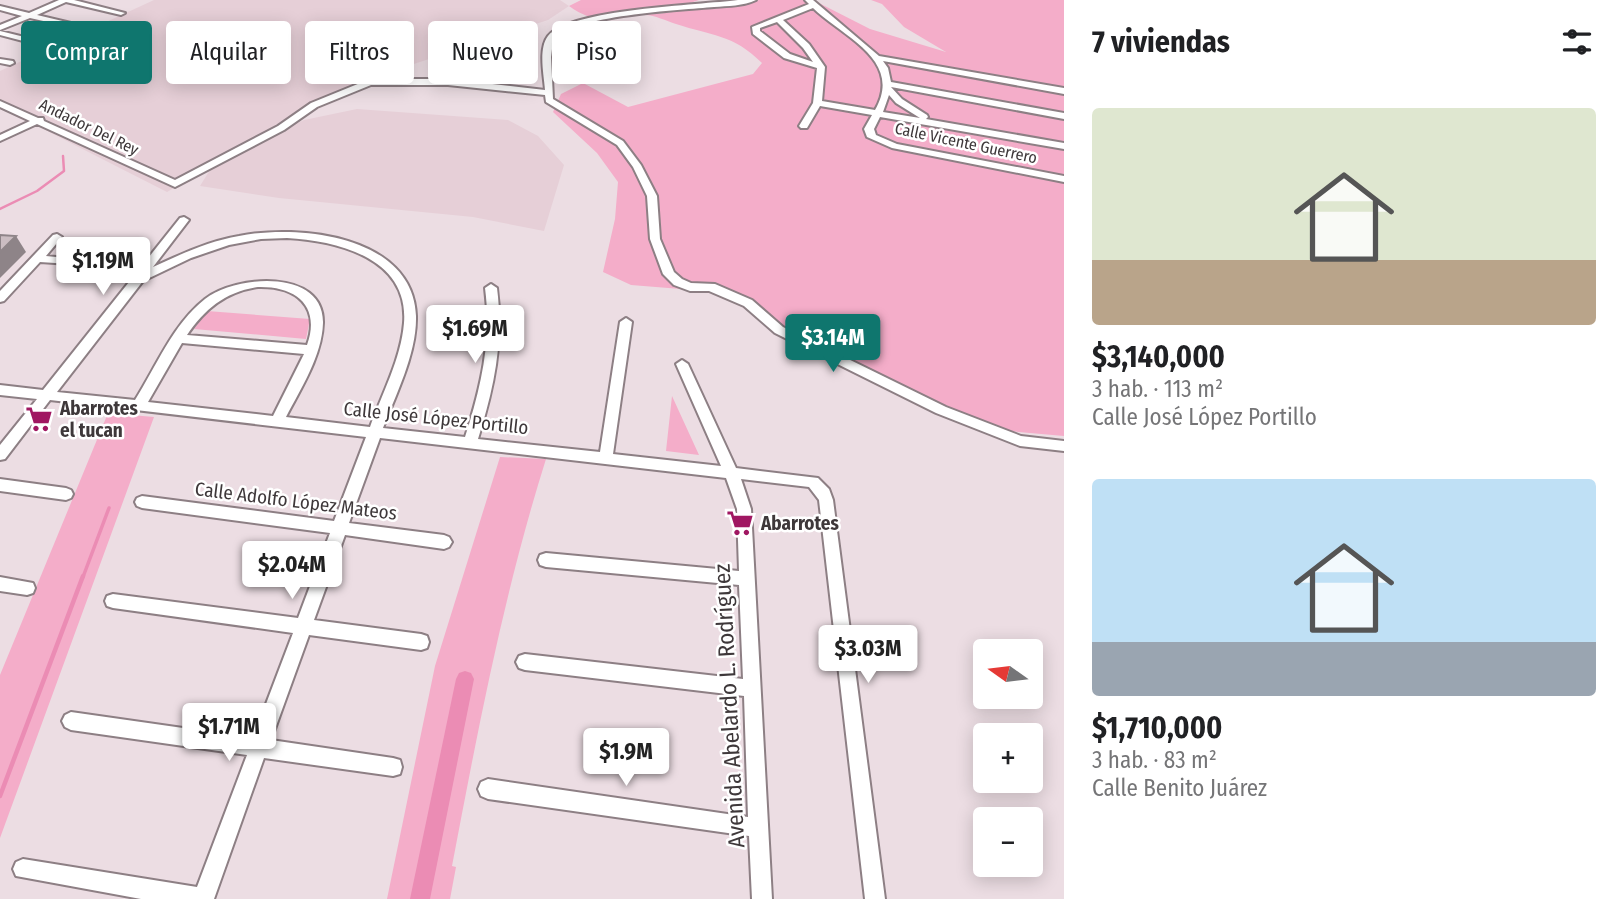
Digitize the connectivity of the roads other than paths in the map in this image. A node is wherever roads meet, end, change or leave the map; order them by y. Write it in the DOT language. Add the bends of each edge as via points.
graph roads {
  1 [pos="65,0"];
  2 [pos="752,0"];
  3 [pos="811,2"];
  4 [pos="0,8"];
  5 [pos="121,13"];
  6 [pos="29,15"];
  7 [pos="778,19"];
  8 [pos="53,21"];
  9 [pos="0,30"];
  10 [pos="21,37"];
  11 [pos="879,58"];
  12 [pos="0,61"];
  13 [pos="10,63"];
  14 [pos="821,67"];
  15 [pos="888,87"];
  16 [pos="1064,91"];
  17 [pos="550,93"];
  18 [pos="817,103"];
  19 [pos="0,104"];
  20 [pos="881,112"];
  21 [pos="1064,116"];
  22 [pos="40,120"];
  23 [pos="939,122"];
  24 [pos="804,126"];
  25 [pos="0,138"];
  26 [pos="1064,146"];
  27 [pos="1064,179"];
  28 [pos="184,220"];
  29 [pos="57,237"];
  30 [pos="37,258"];
  31 [pos="96,264"];
  32 [pos="139,278"];
  33 [pos="491,288"];
  34 [pos="0,298"];
  35 [pos="626,322"];
  36 [pos="180,339"];
  37 [pos="311,350"];
  38 [pos="682,364"];
  39 [pos="0,390"];
  40 [pos="47,395"];
  41 [pos="139,405"];
  42 [pos="278,420"];
  43 [pos="374,431"];
  44 [pos="470,442"];
  45 [pos="1064,446"];
  46 [pos="0,455"];
  47 [pos="606,457"];
  48 [pos="730,470"];
  49 [pos="0,485"];
  50 [pos="66,494"];
  51 [pos="142,502"];
  52 [pos="339,528"];
  53 [pos="444,542"];
  54 [pos="546,560"];
  55 [pos="748,579"];
  56 [pos="0,584"];
  57 [pos="27,588"];
  58 [pos="113,601"];
  59 [pos="303,626"];
  60 [pos="421,642"];
  61 [pos="525,662"];
  62 [pos="753,689"];
  63 [pos="71,721"];
  64 [pos="258,748"];
  65 [pos="393,767"];
  66 [pos="488,789"];
  67 [pos="759,828"];
  68 [pos="23,869"];
  69 [pos="203,899"];
  70 [pos="762,899"];
  71 [pos="875,899"];
  1 -- 5 [label="street"];
  1 -- 6 [label="street"];
  2 -- 17 [label="street" via="628,14 581,22 557,32 547,48"];
  3 -- 7 [label="street"];
  3 -- 11 [label="street"];
  4 -- 6 [label="street"];
  6 -- 8 [label="street"];
  6 -- 9 [label="street"];
  7 -- 14 [label="street"];
  7 -- 14 [label="street" via="756,27 757,32 787,56"];
  9 -- 10 [label="street"];
  11 -- 15 [label="street"];
  11 -- 16 [label="street"];
  12 -- 13 [label="street"];
  14 -- 18 [label="street"];
  15 -- 20 [label="street, Calle Vicente Guerrero"];
  15 -- 21 [label="street"];
  15 -- 23 [label="street" via="899,102"];
  17 -- 22 [label="street, Andador Del Rey" via="448,82 370,82 314,105 180,183 164,181"];
  17 -- 45 [label="street" via="549,100 555,105 620,143 638,167 652,196 654,239 668,274 678,282 711,287 748,303 779,330 941,410 1020,441"];
  18 -- 20 [label="street"];
  18 -- 24 [label="street"];
  19 -- 22 [label="street, Andador Del Rey"];
  20 -- 23 [label="street"];
  20 -- 27 [label="street, Calle Vicente Guerrero" via="870,134 895,146"];
  22 -- 25 [label="street"];
  23 -- 26 [label="street"];
  28 -- 32 [label="street"];
  29 -- 30 [label="street"];
  30 -- 31 [label="street"];
  30 -- 34 [label="street"];
  32 -- 40 [label="street"];
  32 -- 43 [label="street" via="197,251 257,236 322,237 377,257 398,280 409,307 409,328"];
  33 -- 44 [label="street" via="495,354"];
  35 -- 47 [label="street"];
  36 -- 37 [label="street"];
  36 -- 37 [label="street" via="210,300 237,288 266,283 292,286 311,297 319,312"];
  36 -- 41 [label="street"];
  37 -- 42 [label="street"];
  38 -- 48 [label="street, Avenida Abelardo L. Rodríguez"];
  39 -- 40 [label="street, Calle José López Portillo"];
  40 -- 41 [label="street, Calle José López Portillo"];
  40 -- 46 [label="street"];
  41 -- 42 [label="street, Calle José López Portillo"];
  42 -- 43 [label="street, Calle José López Portillo"];
  43 -- 44 [label="street, Calle José López Portillo"];
  43 -- 52 [label="street"];
  44 -- 47 [label="street, Calle José López Portillo"];
  47 -- 48 [label="street, Calle José López Portillo"];
  48 -- 55 [label="street, Avenida Abelardo L. Rodríguez" via="744,509"];
  48 -- 71 [label="street, Calle José López Portillo" via="803,478 819,487 825,500"];
  49 -- 50 [label="street"];
  51 -- 52 [label="street, Calle Adolfo López Mateos"];
  52 -- 53 [label="street, Calle Adolfo López Mateos"];
  52 -- 59 [label="street"];
  54 -- 55 [label="street"];
  55 -- 62 [label="street, Avenida Abelardo L. Rodríguez"];
  56 -- 57 [label="street"];
  58 -- 59 [label="street"];
  59 -- 60 [label="street"];
  59 -- 64 [label="street"];
  61 -- 62 [label="street"];
  62 -- 67 [label="street, Avenida Abelardo L. Rodríguez"];
  63 -- 64 [label="street"];
  64 -- 65 [label="street"];
  64 -- 69 [label="street"];
  66 -- 67 [label="street"];
  67 -- 70 [label="street, Avenida Abelardo L. Rodríguez"];
  68 -- 69 [label="street"];
}
